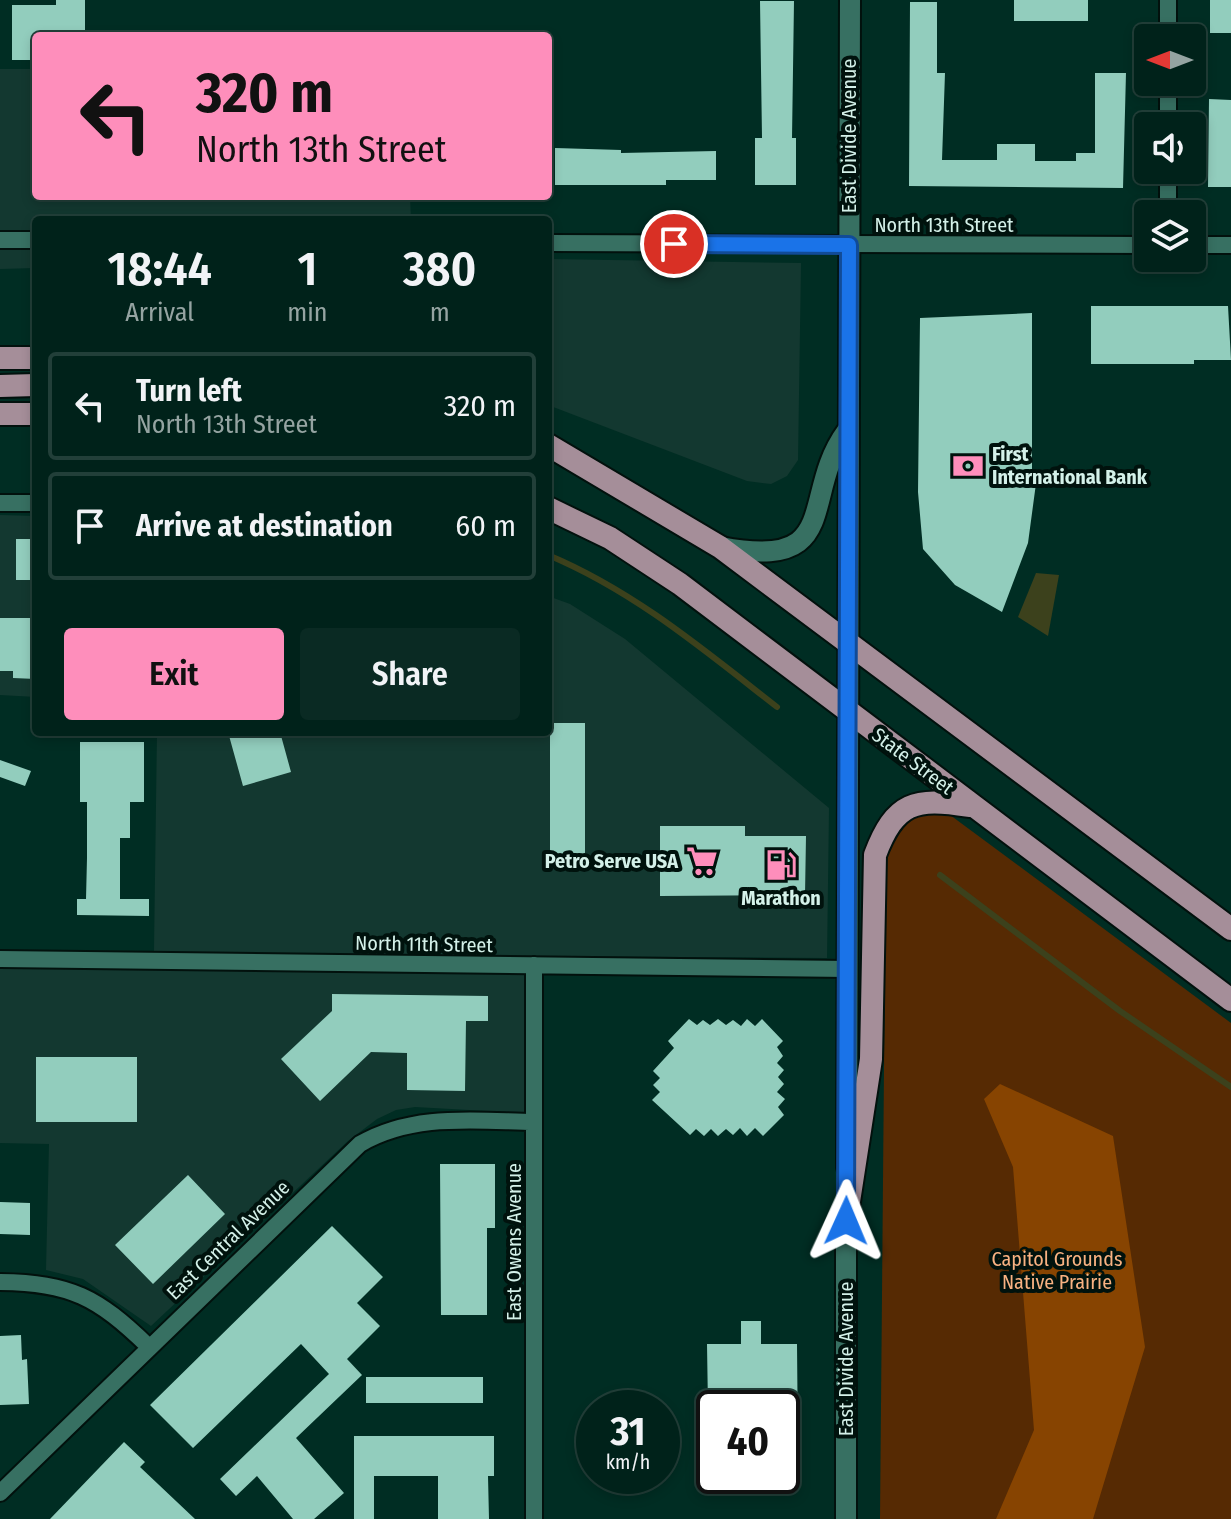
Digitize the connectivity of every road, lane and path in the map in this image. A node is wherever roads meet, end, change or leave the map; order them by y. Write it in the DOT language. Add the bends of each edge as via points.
graph roads {
  1 [pos="850,0"];
  2 [pos="1168,0"];
  3 [pos="1168,24"];
  4 [pos="0,240"];
  5 [pos="32,240"];
  6 [pos="552,243"];
  7 [pos="849,245"];
  8 [pos="1134,245"];
  9 [pos="1206,245"];
  10 [pos="1231,245"];
  11 [pos="0,358"];
  12 [pos="32,358"];
  13 [pos="32,385"];
  14 [pos="0,386"];
  15 [pos="0,414"];
  16 [pos="32,414"];
  17 [pos="847,431"];
  18 [pos="552,447"];
  19 [pos="0,503"];
  20 [pos="32,503"];
  21 [pos="552,510"];
  22 [pos="720,547"];
  23 [pos="847,642"];
  24 [pos="848,712"];
  25 [pos="974,807"];
  26 [pos="1231,929"];
  27 [pos="0,959"];
  28 [pos="534,965"];
  29 [pos="848,969"];
  30 [pos="1231,1000"];
  31 [pos="534,1122"];
  32 [pos="846,1221"];
  33 [pos="0,1282"];
  34 [pos="148,1346"];
  35 [pos="0,1493"];
  36 [pos="534,1519"];
  37 [pos="846,1519"];
  1 -- 7 [label="street, East Divide Avenue"];
  2 -- 3 [label="street"];
  4 -- 5 [label="street"];
  6 -- 7 [label="street, North 13th Street"];
  7 -- 8 [label="street, North 13th Street"];
  7 -- 17 [label="street, East Divide Avenue"];
  9 -- 10 [label="street"];
  11 -- 12 [label="main road"];
  13 -- 14 [label="main road"];
  15 -- 16 [label="main road"];
  17 -- 22 [label="street" via="832,455 814,522 795,545 767,553"];
  17 -- 23 [label="street, East Divide Avenue"];
  18 -- 22 [label="main road"];
  19 -- 20 [label="street"];
  21 -- 24 [label="main road, State Street" via="610,538 680,584"];
  22 -- 23 [label="main road"];
  23 -- 24 [label="street, East Divide Avenue"];
  23 -- 26 [label="main road"];
  24 -- 25 [label="main road, State Street"];
  24 -- 29 [label="street, East Divide Avenue"];
  25 -- 30 [label="main road, State Street"];
  25 -- 32 [label="main road" via="925,800 909,805 885,829 875,855 871,1059"];
  27 -- 28 [label="street, North 11th Street"];
  28 -- 29 [label="street, North 11th Street"];
  28 -- 31 [label="street, East Owens Avenue"];
  29 -- 32 [label="street, East Divide Avenue"];
  31 -- 34 [label="street, East Central Avenue" via="421,1122 360,1144"];
  31 -- 36 [label="street, East Owens Avenue"];
  32 -- 37 [label="street, East Divide Avenue"];
  33 -- 34 [label="street" via="44,1283 81,1293 107,1308"];
  34 -- 35 [label="street, East Central Avenue"];
}
